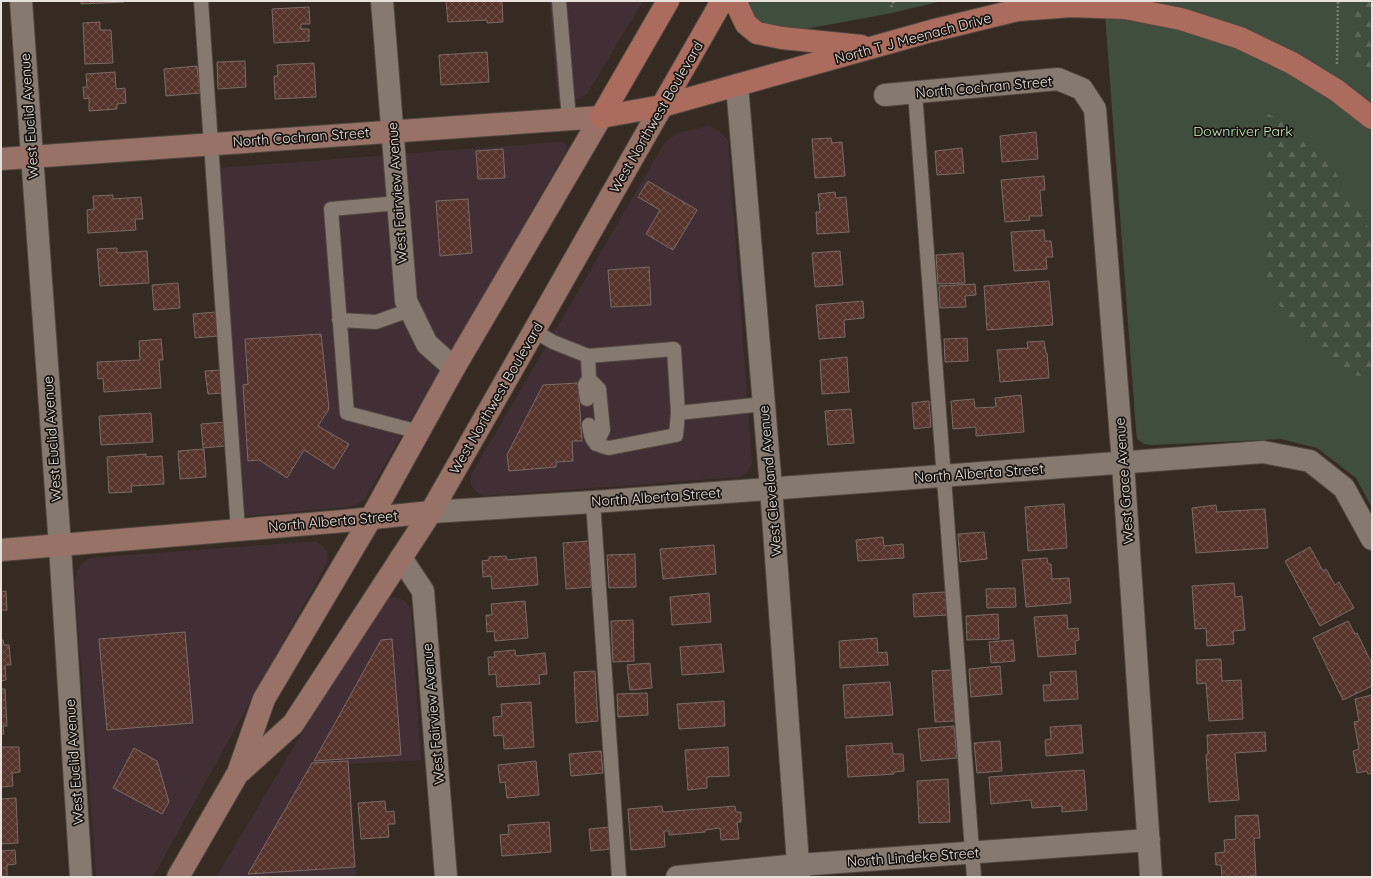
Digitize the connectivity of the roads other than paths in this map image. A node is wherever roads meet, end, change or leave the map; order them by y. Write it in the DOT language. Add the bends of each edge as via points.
graph roads {
  1 [pos="21,1"];
  2 [pos="201,1"];
  3 [pos="382,1"];
  4 [pos="559,1"];
  5 [pos="668,1"];
  6 [pos="722,1"];
  7 [pos="737,1"];
  8 [pos="875,47"];
  9 [pos="737,85"];
  10 [pos="1082,88"];
  11 [pos="915,93"];
  12 [pos="885,96"];
  13 [pos="662,106"];
  14 [pos="601,117"];
  15 [pos="1372,118"];
  16 [pos="569,119"];
  17 [pos="392,131"];
  18 [pos="211,144"];
  19 [pos="32,157"];
  20 [pos="1,159"];
  21 [pos="398,204"];
  22 [pos="410,310"];
  23 [pos="339,320"];
  24 [pos="534,331"];
  25 [pos="588,356"];
  26 [pos="454,368"];
  27 [pos="589,379"];
  28 [pos="587,399"];
  29 [pos="764,404"];
  30 [pos="678,413"];
  31 [pos="589,425"];
  32 [pos="419,432"];
  33 [pos="596,444"];
  34 [pos="1123,463"];
  35 [pos="945,475"];
  36 [pos="771,488"];
  37 [pos="593,502"];
  38 [pos="431,512"];
  39 [pos="371,518"];
  40 [pos="238,530"];
  41 [pos="1372,539"];
  42 [pos="60,546"];
  43 [pos="1,550"];
  44 [pos="401,558"];
  45 [pos="238,773"];
  46 [pos="1149,840"];
  47 [pos="973,853"];
  48 [pos="799,871"];
  49 [pos="81,877"];
  50 [pos="178,877"];
  51 [pos="446,877"];
  52 [pos="619,877"];
  53 [pos="677,877"];
  54 [pos="974,877"];
  55 [pos="1151,877"];
  1 -- 19 [label="street, West Euclid Avenue"];
  2 -- 18 [label="lane"];
  3 -- 17 [label="street, West Fairview Avenue"];
  4 -- 16 [label="lane"];
  5 -- 14 [label="main road, West Northwest Boulevard"];
  6 -- 13 [label="main road, West Northwest Boulevard"];
  7 -- 8 [label="main road" via="746,24 757,33 782,38"];
  8 -- 9 [label="main road, North T J Meenach Drive"];
  8 -- 15 [label="main road, North T J Meenach Drive" via="1018,10 1071,6 1125,8 1181,19 1240,38 1292,62 1336,90"];
  9 -- 13 [label="main road, North T J Meenach Drive"];
  9 -- 29 [label="street, West Cleveland Avenue"];
  10 -- 11 [label="street, North Cochran Street" via="1058,79"];
  10 -- 34 [label="street, West Grace Avenue" via="1095,109"];
  11 -- 12 [label="street, North Cochran Street"];
  11 -- 35 [label="lane"];
  13 -- 14 [label="main road, North T J Meenach Drive"];
  13 -- 24 [label="main road, West Northwest Boulevard"];
  14 -- 16 [label="main road, North Cochran Street"];
  14 -- 26 [label="main road, West Northwest Boulevard"];
  16 -- 17 [label="main road, North Cochran Street"];
  17 -- 18 [label="main road, North Cochran Street"];
  17 -- 21 [label="street, West Fairview Avenue"];
  18 -- 19 [label="main road, North Cochran Street"];
  18 -- 40 [label="lane"];
  19 -- 20 [label="main road, North Cochran Street"];
  19 -- 42 [label="street, West Euclid Avenue"];
  21 -- 22 [label="street, West Fairview Avenue" via="406,301"];
  21 -- 23 [label="lane" via="331,210"];
  22 -- 23 [label="lane" via="376,322"];
  22 -- 26 [label="street, West Fairview Avenue" via="426,344"];
  23 -- 32 [label="lane" via="347,413"];
  24 -- 25 [label="lane"];
  24 -- 38 [label="main road, West Northwest Boulevard"];
  25 -- 27 [label="lane"];
  25 -- 30 [label="lane" via="674,349"];
  26 -- 32 [label="main road, West Northwest Boulevard"];
  27 -- 28 [label="lane" via="585,385"];
  27 -- 33 [label="lane" via="599,389 603,430"];
  29 -- 30 [label="lane"];
  29 -- 36 [label="street, West Cleveland Avenue"];
  30 -- 33 [label="lane" via="676,435 609,448"];
  31 -- 33 [label="lane" via="590,438"];
  32 -- 39 [label="main road, West Northwest Boulevard"];
  34 -- 35 [label="street, North Alberta Street"];
  34 -- 41 [label="street, North Alberta Street" via="1263,452 1310,461 1344,488"];
  34 -- 46 [label="street, West Grace Avenue"];
  35 -- 36 [label="street, North Alberta Street"];
  35 -- 47 [label="lane"];
  36 -- 37 [label="street, North Alberta Street"];
  36 -- 48 [label="street, West Cleveland Avenue"];
  37 -- 38 [label="street, North Alberta Street"];
  37 -- 52 [label="lane"];
  38 -- 39 [label="main road, North Alberta Street"];
  38 -- 44 [label="main road, West Northwest Boulevard"];
  39 -- 40 [label="main road, North Alberta Street"];
  39 -- 45 [label="main road, West Northwest Boulevard" via="264,699"];
  40 -- 42 [label="main road, North Alberta Street"];
  42 -- 43 [label="main road, North Alberta Street"];
  42 -- 49 [label="street, West Euclid Avenue"];
  44 -- 45 [label="main road, West Northwest Boulevard" via="292,724"];
  44 -- 51 [label="street, West Fairview Avenue" via="423,591"];
  45 -- 50 [label="main road, West Northwest Boulevard"];
  46 -- 47 [label="street, North Lindeke Street"];
  46 -- 55 [label="street, West Grace Avenue"];
  47 -- 48 [label="street, North Lindeke Street"];
  47 -- 54 [label="lane"];
  48 -- 53 [label="street, North Lindeke Street"];
}
